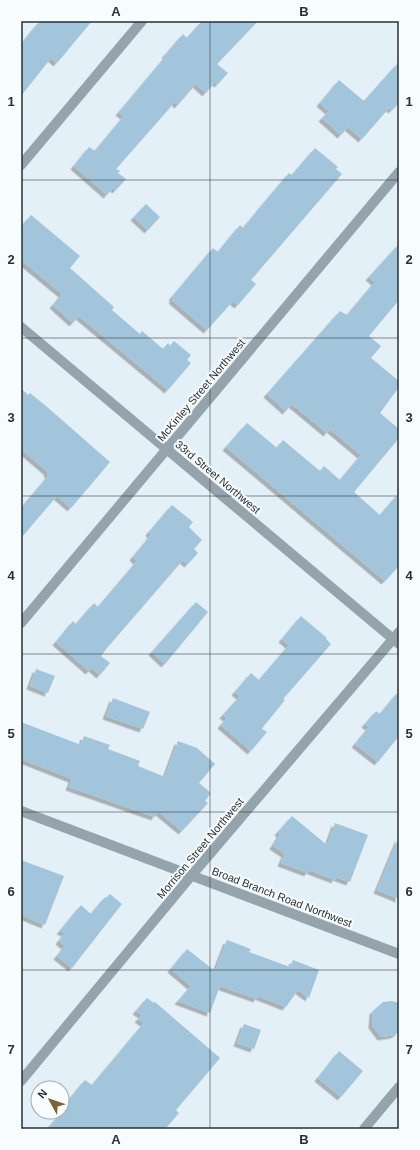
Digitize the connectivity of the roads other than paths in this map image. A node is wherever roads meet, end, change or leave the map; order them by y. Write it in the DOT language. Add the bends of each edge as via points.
graph roads {
  1 [pos="142,21"];
  2 [pos="21,165"];
  3 [pos="399,172"];
  4 [pos="21,327"];
  5 [pos="166,449"];
  6 [pos="21,623"];
  7 [pos="397,638"];
  8 [pos="21,811"];
  9 [pos="191,876"];
  10 [pos="399,954"];
  11 [pos="21,1081"];
  12 [pos="399,1087"];
  13 [pos="364,1129"];
  1 -- 2 [label="street"];
  3 -- 5 [label="street, McKinley Street Northwest"];
  4 -- 5 [label="street, 33rd Street Northwest"];
  5 -- 6 [label="street, McKinley Street Northwest"];
  5 -- 7 [label="street, 33rd Street Northwest"];
  7 -- 9 [label="street, Morrison Street Northwest"];
  8 -- 9 [label="street, Broad Branch Road Northwest"];
  9 -- 10 [label="street, Broad Branch Road Northwest"];
  9 -- 11 [label="street, Morrison Street Northwest"];
  12 -- 13 [label="street"];
}
